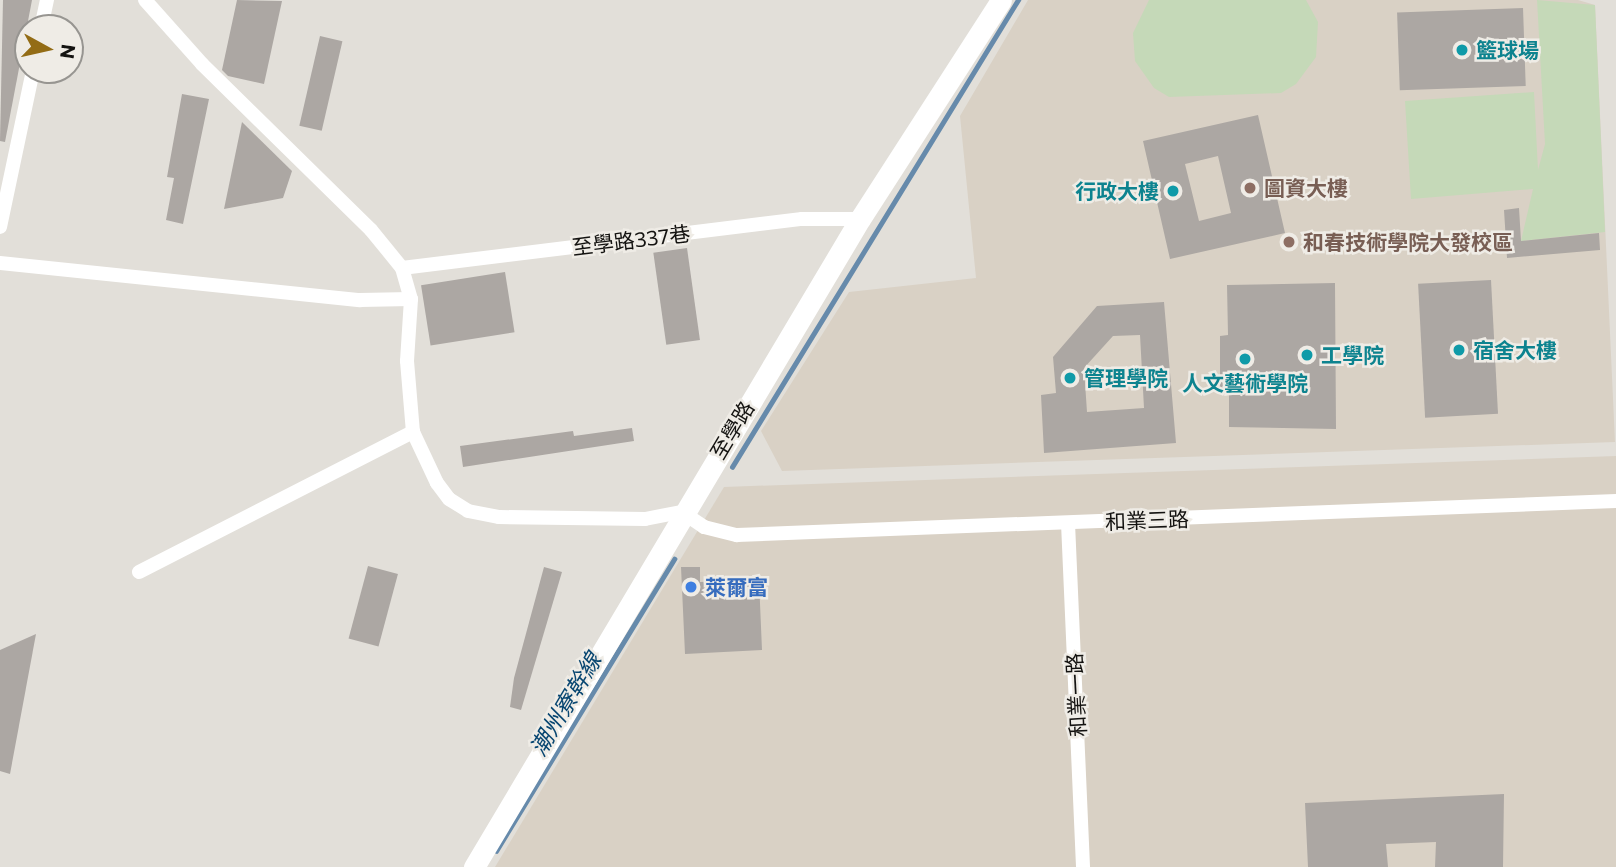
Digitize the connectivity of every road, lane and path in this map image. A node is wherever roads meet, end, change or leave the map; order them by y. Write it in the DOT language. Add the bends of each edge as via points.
graph roads {
  1 [pos="145,0"];
  2 [pos="1001,0"];
  3 [pos="30,84"];
  4 [pos="860,219"];
  5 [pos="0,227"];
  6 [pos="0,263"];
  7 [pos="402,268"];
  8 [pos="411,299"];
  9 [pos="413,432"];
  10 [pos="1616,501"];
  11 [pos="682,512"];
  12 [pos="1068,523"];
  13 [pos="139,572"];
  14 [pos="474,867"];
  15 [pos="1083,867"];
  1 -- 7 [label="street" via="202,64 371,230"];
  2 -- 4 [label="street, 至學路"];
  3 -- 5 [label="street"];
  4 -- 7 [label="street, 至學路337巷" via="802,219"];
  4 -- 11 [label="street, 至學路"];
  6 -- 8 [label="street" via="370,301"];
  7 -- 8 [label="street"];
  8 -- 9 [label="street" via="408,361"];
  9 -- 11 [label="street" via="437,483 449,499 468,511 499,517 645,519"];
  9 -- 13 [label="street"];
  10 -- 12 [label="street, 和業三路"];
  11 -- 12 [label="street, 和業三路" via="704,527 737,535"];
  11 -- 14 [label="street, 至學路"];
  12 -- 15 [label="street, 和業一路"];
}
